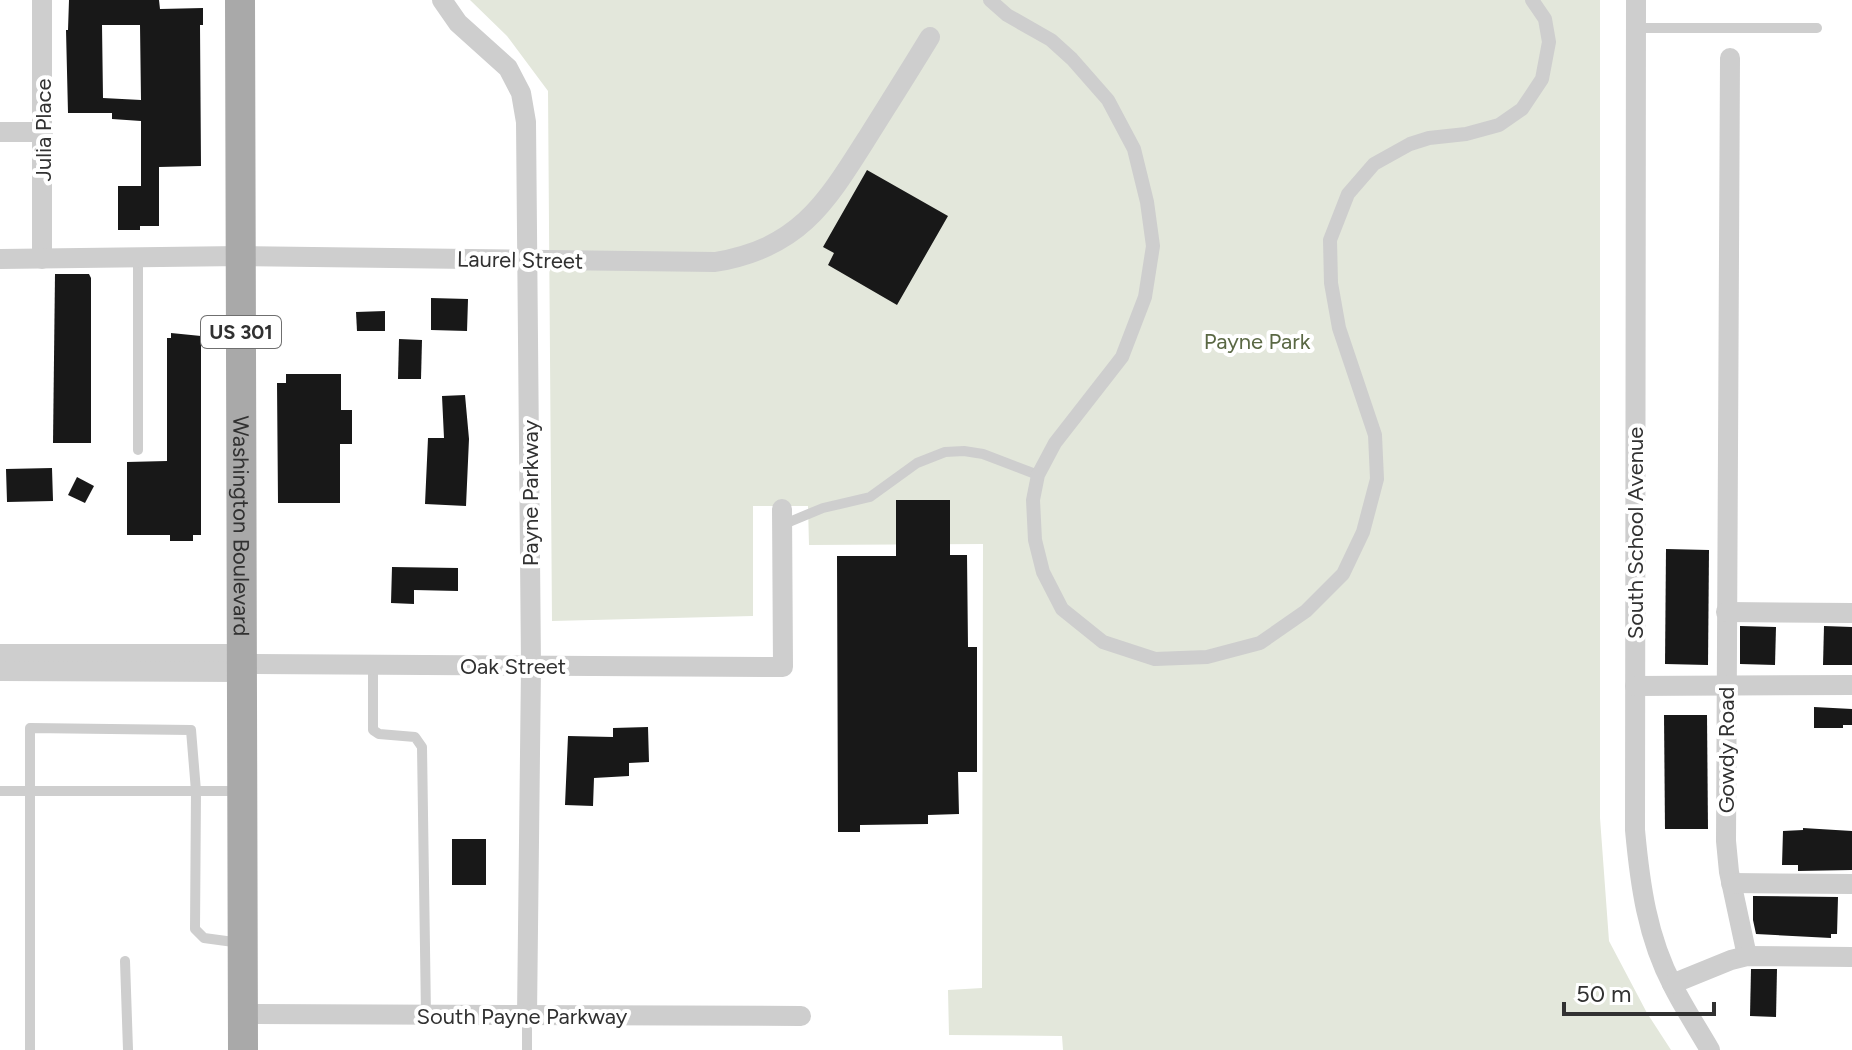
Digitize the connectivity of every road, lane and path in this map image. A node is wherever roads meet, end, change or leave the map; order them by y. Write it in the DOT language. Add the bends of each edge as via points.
graph roads {
  1 [pos="42,0"];
  2 [pos="240,0"];
  3 [pos="442,0"];
  4 [pos="990,0"];
  5 [pos="1532,0"];
  6 [pos="1636,0"];
  7 [pos="1636,28"];
  8 [pos="1817,28"];
  9 [pos="930,37"];
  10 [pos="1730,58"];
  11 [pos="0,132"];
  12 [pos="43,132"];
  13 [pos="241,256"];
  14 [pos="138,257"];
  15 [pos="0,259"];
  16 [pos="42,259"];
  17 [pos="529,260"];
  18 [pos="138,450"];
  19 [pos="1038,475"];
  20 [pos="782,517"];
  21 [pos="1726,612"];
  22 [pos="1852,613"];
  23 [pos="0,654"];
  24 [pos="242,663"];
  25 [pos="373,665"];
  26 [pos="531,666"];
  27 [pos="0,671"];
  28 [pos="1725,685"];
  29 [pos="1852,685"];
  30 [pos="1635,686"];
  31 [pos="30,790"];
  32 [pos="0,791"];
  33 [pos="196,791"];
  34 [pos="243,791"];
  35 [pos="1731,883"];
  36 [pos="1852,884"];
  37 [pos="243,944"];
  38 [pos="1747,956"];
  39 [pos="1852,957"];
  40 [pos="125,961"];
  41 [pos="1672,984"];
  42 [pos="243,1014"];
  43 [pos="426,1015"];
  44 [pos="527,1016"];
  45 [pos="801,1016"];
  46 [pos="30,1050"];
  47 [pos="128,1050"];
  48 [pos="243,1050"];
  49 [pos="527,1050"];
  50 [pos="1710,1050"];
  1 -- 12 [label="street, Julia Place"];
  2 -- 13 [label="main road, Washington Boulevard / US 301"];
  3 -- 17 [label="street, Payne Parkway" via="458,23 508,68 521,93"];
  4 -- 19 [label="street" via="1051,40 1108,100 1134,149 1153,246 1145,297 1122,357 1055,443"];
  5 -- 19 [label="street" via="1545,19 1549,42 1542,79 1522,109 1499,125 1429,138 1374,164 1348,194 1330,240 1339,328 1375,435 1377,479 1363,532 1343,574 1306,611 1260,643 1207,657 1155,659 1103,642 1062,609 1043,572 1035,540"];
  6 -- 7 [label="street, South School Avenue"];
  7 -- 8 [label="lane"];
  7 -- 30 [label="street, South School Avenue"];
  9 -- 17 [label="street, Laurel Street" via="831,196 789,235 762,250 715,262"];
  10 -- 21 [label="street, Gowdy Road"];
  11 -- 12 [label="street"];
  12 -- 16 [label="street, Julia Place"];
  13 -- 14 [label="street, Laurel Street"];
  13 -- 17 [label="street, Laurel Street"];
  13 -- 24 [label="main road, Washington Boulevard / US 301"];
  14 -- 16 [label="street, Laurel Street"];
  14 -- 18 [label="lane"];
  15 -- 16 [label="street, Laurel Street"];
  17 -- 26 [label="street, Payne Parkway"];
  19 -- 20 [label="lane" via="983,454 945,452 917,463 870,497"];
  20 -- 26 [label="street, Oak Street" via="783,667"];
  21 -- 22 [label="street"];
  21 -- 28 [label="street, Gowdy Road"];
  23 -- 24 [label="street"];
  24 -- 25 [label="street, Oak Street"];
  24 -- 27 [label="street"];
  24 -- 34 [label="main road, Washington Boulevard / US 301"];
  25 -- 26 [label="street, Oak Street"];
  25 -- 43 [label="lane" via="373,730 415,737 422,747"];
  26 -- 44 [label="street, Payne Parkway"];
  28 -- 29 [label="street"];
  28 -- 30 [label="street"];
  28 -- 35 [label="street, Gowdy Road"];
  30 -- 41 [label="street, South School Avenue" via="1639,876 1647,919"];
  31 -- 32 [label="lane"];
  31 -- 33 [label="lane"];
  31 -- 33 [label="lane" via="30,728 51,728 191,730"];
  31 -- 46 [label="lane"];
  33 -- 34 [label="lane"];
  33 -- 37 [label="lane" via="195,929 204,938"];
  34 -- 37 [label="main road, Washington Boulevard / US 301"];
  35 -- 36 [label="street"];
  35 -- 38 [label="street, Gowdy Road"];
  37 -- 42 [label="main road, Washington Boulevard / US 301"];
  38 -- 39 [label="street"];
  38 -- 41 [label="street"];
  40 -- 47 [label="lane"];
  41 -- 50 [label="street, South School Avenue"];
  42 -- 43 [label="street, South Payne Parkway"];
  42 -- 48 [label="main road, Washington Boulevard / US 301"];
  43 -- 44 [label="street, South Payne Parkway"];
  44 -- 45 [label="street, South Payne Parkway"];
  44 -- 49 [label="lane"];
}
